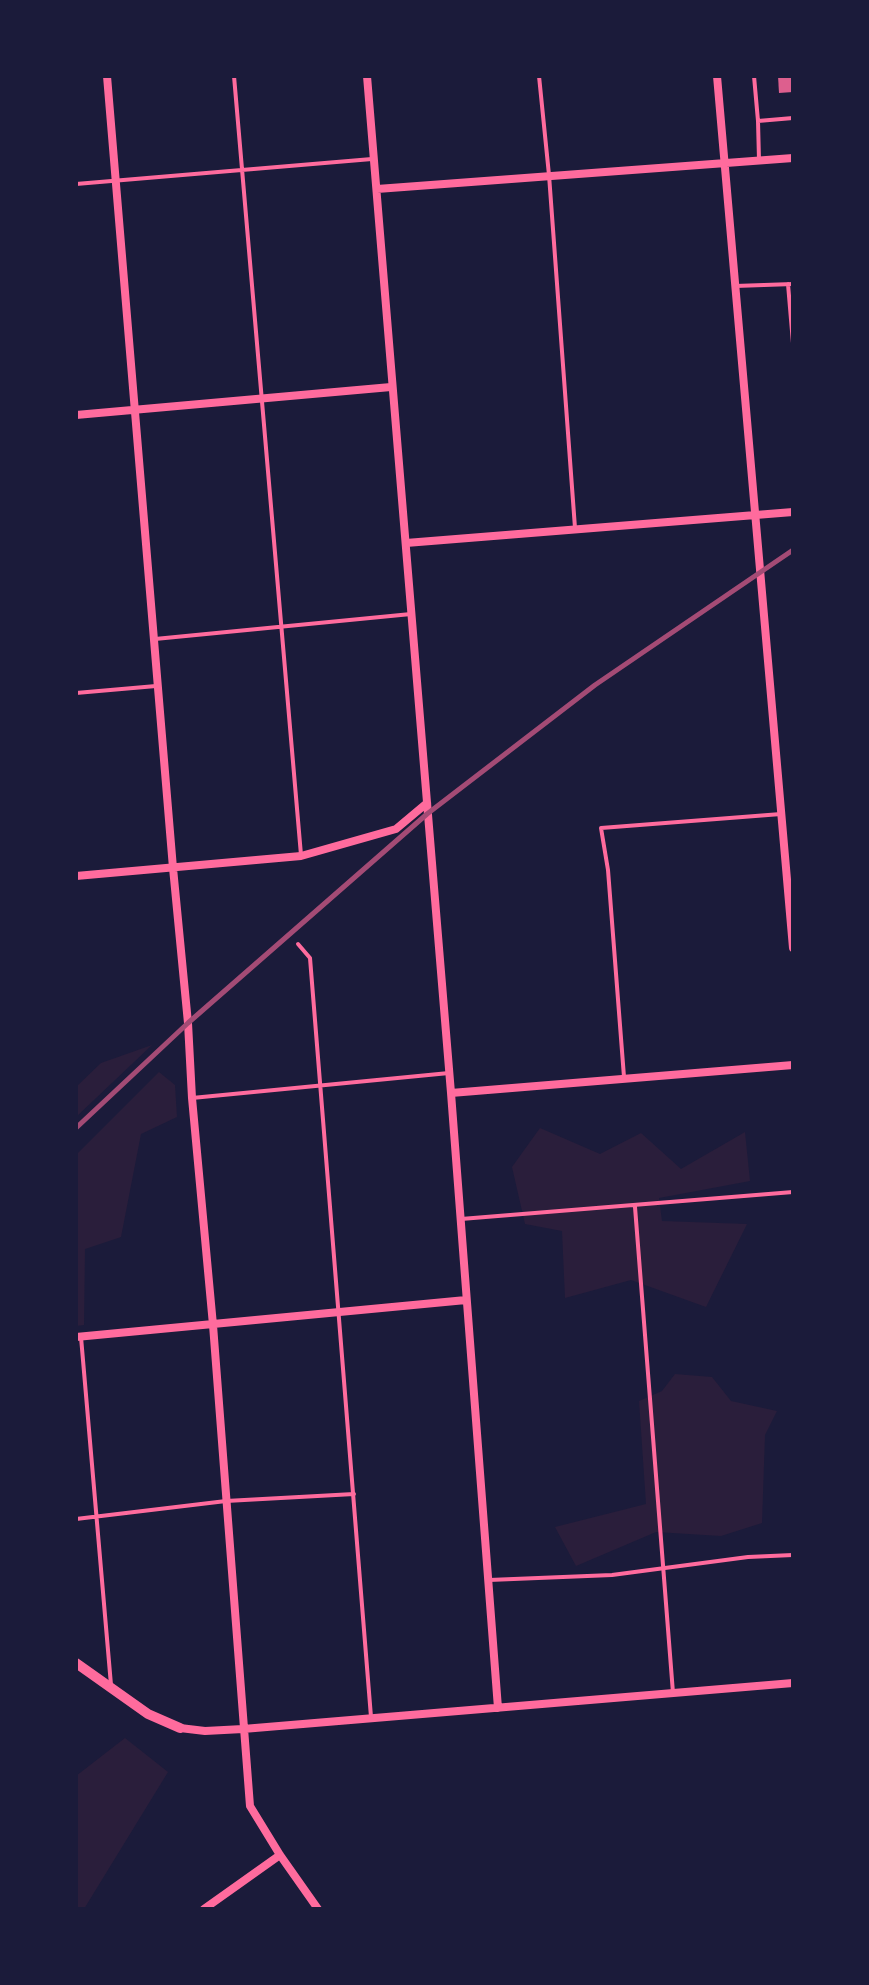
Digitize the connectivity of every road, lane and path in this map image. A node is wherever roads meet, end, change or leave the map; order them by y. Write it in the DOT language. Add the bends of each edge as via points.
graph roads {
  1 [pos="107,76"];
  2 [pos="234,76"];
  3 [pos="367,76"];
  4 [pos="539,76"];
  5 [pos="717,76"];
  6 [pos="754,76"];
  7 [pos="793,118"];
  8 [pos="758,121"];
  9 [pos="793,158"];
  10 [pos="375,159"];
  11 [pos="759,160"];
  12 [pos="723,164"];
  13 [pos="241,170"];
  14 [pos="549,175"];
  15 [pos="116,181"];
  16 [pos="76,184"];
  17 [pos="377,189"];
  18 [pos="791,284"];
  19 [pos="734,286"];
  20 [pos="793,343"];
  21 [pos="391,387"];
  22 [pos="262,398"];
  23 [pos="135,409"];
  24 [pos="76,415"];
  25 [pos="793,512"];
  26 [pos="755,514"];
  27 [pos="575,529"];
  28 [pos="406,543"];
  29 [pos="411,614"];
  30 [pos="282,627"];
  31 [pos="155,639"];
  32 [pos="159,686"];
  33 [pos="76,693"];
  34 [pos="427,803"];
  35 [pos="781,814"];
  36 [pos="301,856"];
  37 [pos="173,868"];
  38 [pos="76,876"];
  39 [pos="298,944"];
  40 [pos="793,947"];
  41 [pos="793,1065"];
  42 [pos="449,1073"];
  43 [pos="624,1079"];
  44 [pos="322,1086"];
  45 [pos="451,1093"];
  46 [pos="192,1098"];
  47 [pos="793,1192"];
  48 [pos="635,1207"];
  49 [pos="459,1219"];
  50 [pos="466,1300"];
  51 [pos="340,1313"];
  52 [pos="213,1325"];
  53 [pos="78,1337"];
  54 [pos="354,1494"];
  55 [pos="226,1501"];
  56 [pos="97,1517"];
  57 [pos="76,1519"];
  58 [pos="793,1555"];
  59 [pos="665,1566"];
  60 [pos="488,1580"];
  61 [pos="76,1663"];
  62 [pos="793,1683"];
  63 [pos="111,1688"];
  64 [pos="673,1693"];
  65 [pos="498,1708"];
  66 [pos="371,1717"];
  67 [pos="180,1728"];
  68 [pos="243,1729"];
  69 [pos="280,1855"];
  70 [pos="204,1909"];
  71 [pos="318,1909"];
  1 -- 15 [label="street"];
  2 -- 13 [label="lane"];
  3 -- 10 [label="street"];
  4 -- 14 [label="lane"];
  5 -- 12 [label="street"];
  6 -- 8 [label="lane"];
  7 -- 8 [label="lane"];
  8 -- 11 [label="lane"];
  9 -- 11 [label="street"];
  10 -- 13 [label="lane"];
  10 -- 17 [label="street"];
  11 -- 12 [label="street"];
  12 -- 14 [label="street"];
  12 -- 19 [label="street"];
  13 -- 15 [label="lane"];
  13 -- 22 [label="lane"];
  14 -- 17 [label="street"];
  14 -- 27 [label="lane"];
  15 -- 16 [label="lane"];
  15 -- 23 [label="street"];
  17 -- 21 [label="street"];
  18 -- 19 [label="lane"];
  18 -- 20 [label="lane"];
  19 -- 26 [label="street"];
  21 -- 22 [label="street"];
  21 -- 28 [label="street"];
  22 -- 23 [label="street"];
  22 -- 30 [label="lane"];
  23 -- 24 [label="street"];
  23 -- 31 [label="street"];
  25 -- 26 [label="street"];
  26 -- 27 [label="street"];
  26 -- 35 [label="street"];
  27 -- 28 [label="street"];
  28 -- 29 [label="street"];
  29 -- 30 [label="lane"];
  29 -- 34 [label="street"];
  30 -- 31 [label="lane"];
  30 -- 36 [label="lane"];
  31 -- 32 [label="street"];
  32 -- 33 [label="lane"];
  32 -- 37 [label="street"];
  34 -- 36 [label="street" via="396,829"];
  34 -- 42 [label="street"];
  35 -- 40 [label="street"];
  35 -- 43 [label="lane" via="601,828"];
  36 -- 37 [label="street"];
  37 -- 38 [label="street"];
  37 -- 46 [label="street"];
  39 -- 44 [label="lane" via="310,958"];
  41 -- 43 [label="street"];
  42 -- 44 [label="lane"];
  42 -- 45 [label="street"];
  43 -- 45 [label="street"];
  44 -- 46 [label="lane"];
  44 -- 51 [label="lane"];
  45 -- 49 [label="street"];
  46 -- 52 [label="street"];
  47 -- 48 [label="lane"];
  48 -- 49 [label="lane"];
  48 -- 59 [label="lane"];
  49 -- 50 [label="street"];
  50 -- 51 [label="street"];
  50 -- 60 [label="street"];
  51 -- 52 [label="street"];
  51 -- 54 [label="lane"];
  52 -- 53 [label="street"];
  52 -- 55 [label="street"];
  53 -- 56 [label="lane"];
  54 -- 55 [label="lane"];
  54 -- 66 [label="lane"];
  55 -- 56 [label="lane"];
  55 -- 68 [label="street"];
  56 -- 57 [label="lane"];
  56 -- 63 [label="lane"];
  58 -- 59 [label="lane"];
  59 -- 60 [label="lane" via="612,1575"];
  59 -- 64 [label="lane"];
  60 -- 65 [label="street"];
  61 -- 63 [label="street"];
  62 -- 64 [label="street"];
  63 -- 67 [label="street"];
  64 -- 65 [label="street"];
  65 -- 66 [label="street"];
  66 -- 68 [label="street"];
  67 -- 68 [label="street"];
  68 -- 69 [label="street" via="250,1806"];
  69 -- 70 [label="street"];
  69 -- 71 [label="street"];
}
